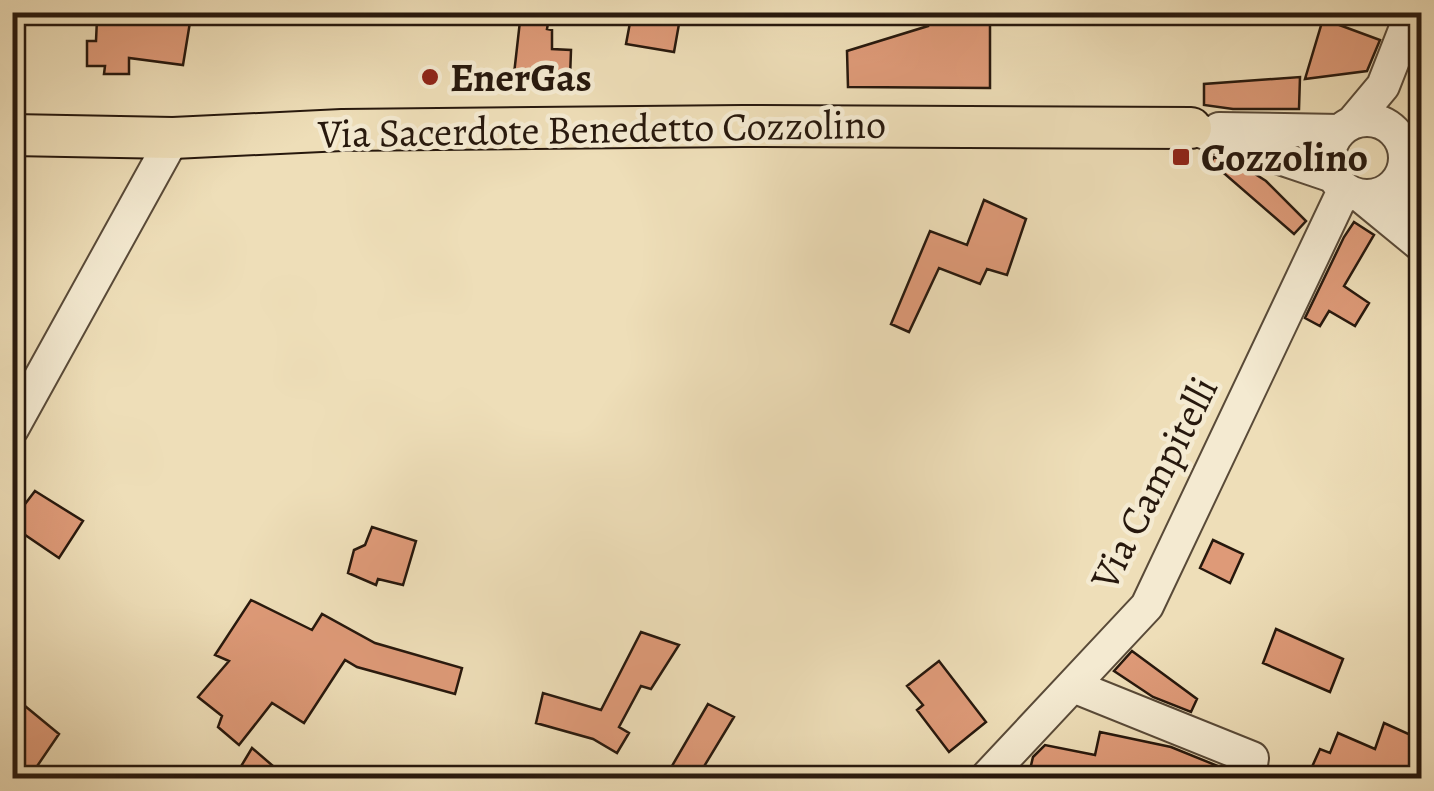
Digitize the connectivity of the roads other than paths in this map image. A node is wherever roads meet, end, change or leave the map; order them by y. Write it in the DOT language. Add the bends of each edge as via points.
graph roads {
  1 [pos="1408,24"];
  2 [pos="1346,127"];
  3 [pos="1191,128"];
  4 [pos="12,135"];
  5 [pos="174,138"];
  6 [pos="1409,163"];
  7 [pos="1346,187"];
  8 [pos="1422,212"];
  9 [pos="1422,246"];
  10 [pos="12,429"];
  11 [pos="1073,686"];
  12 [pos="986,778"];
  13 [pos="1249,778"];
  1 -- 2 [label="street" via="1382,86"];
  1 -- 6 [label="street"];
  2 -- 3 [label="street, Via Sacerdote Benedetto Cozzolino"];
  2 -- 6 [label="street, Via Sacerdote Benedetto Cozzolino" via="1364,120 1387,126"];
  2 -- 7 [label="street" via="1329,152 1329,164"];
  3 -- 5 [label="main road, Via Sacerdote Benedetto Cozzolino" via="723,126"];
  3 -- 7 [label="street, Via Sacerdote Benedetto Cozzolino"];
  4 -- 5 [label="main road, Via Sacerdote Benedetto Cozzolino"];
  5 -- 10 [label="street"];
  6 -- 7 [label="street" via="1374,196"];
  6 -- 8 [label="street"];
  7 -- 9 [label="street"];
  7 -- 11 [label="street, Via Campitelli" via="1148,606"];
  11 -- 12 [label="street, Via Campitelli"];
  11 -- 13 [label="street" via="1252,758"];
}
